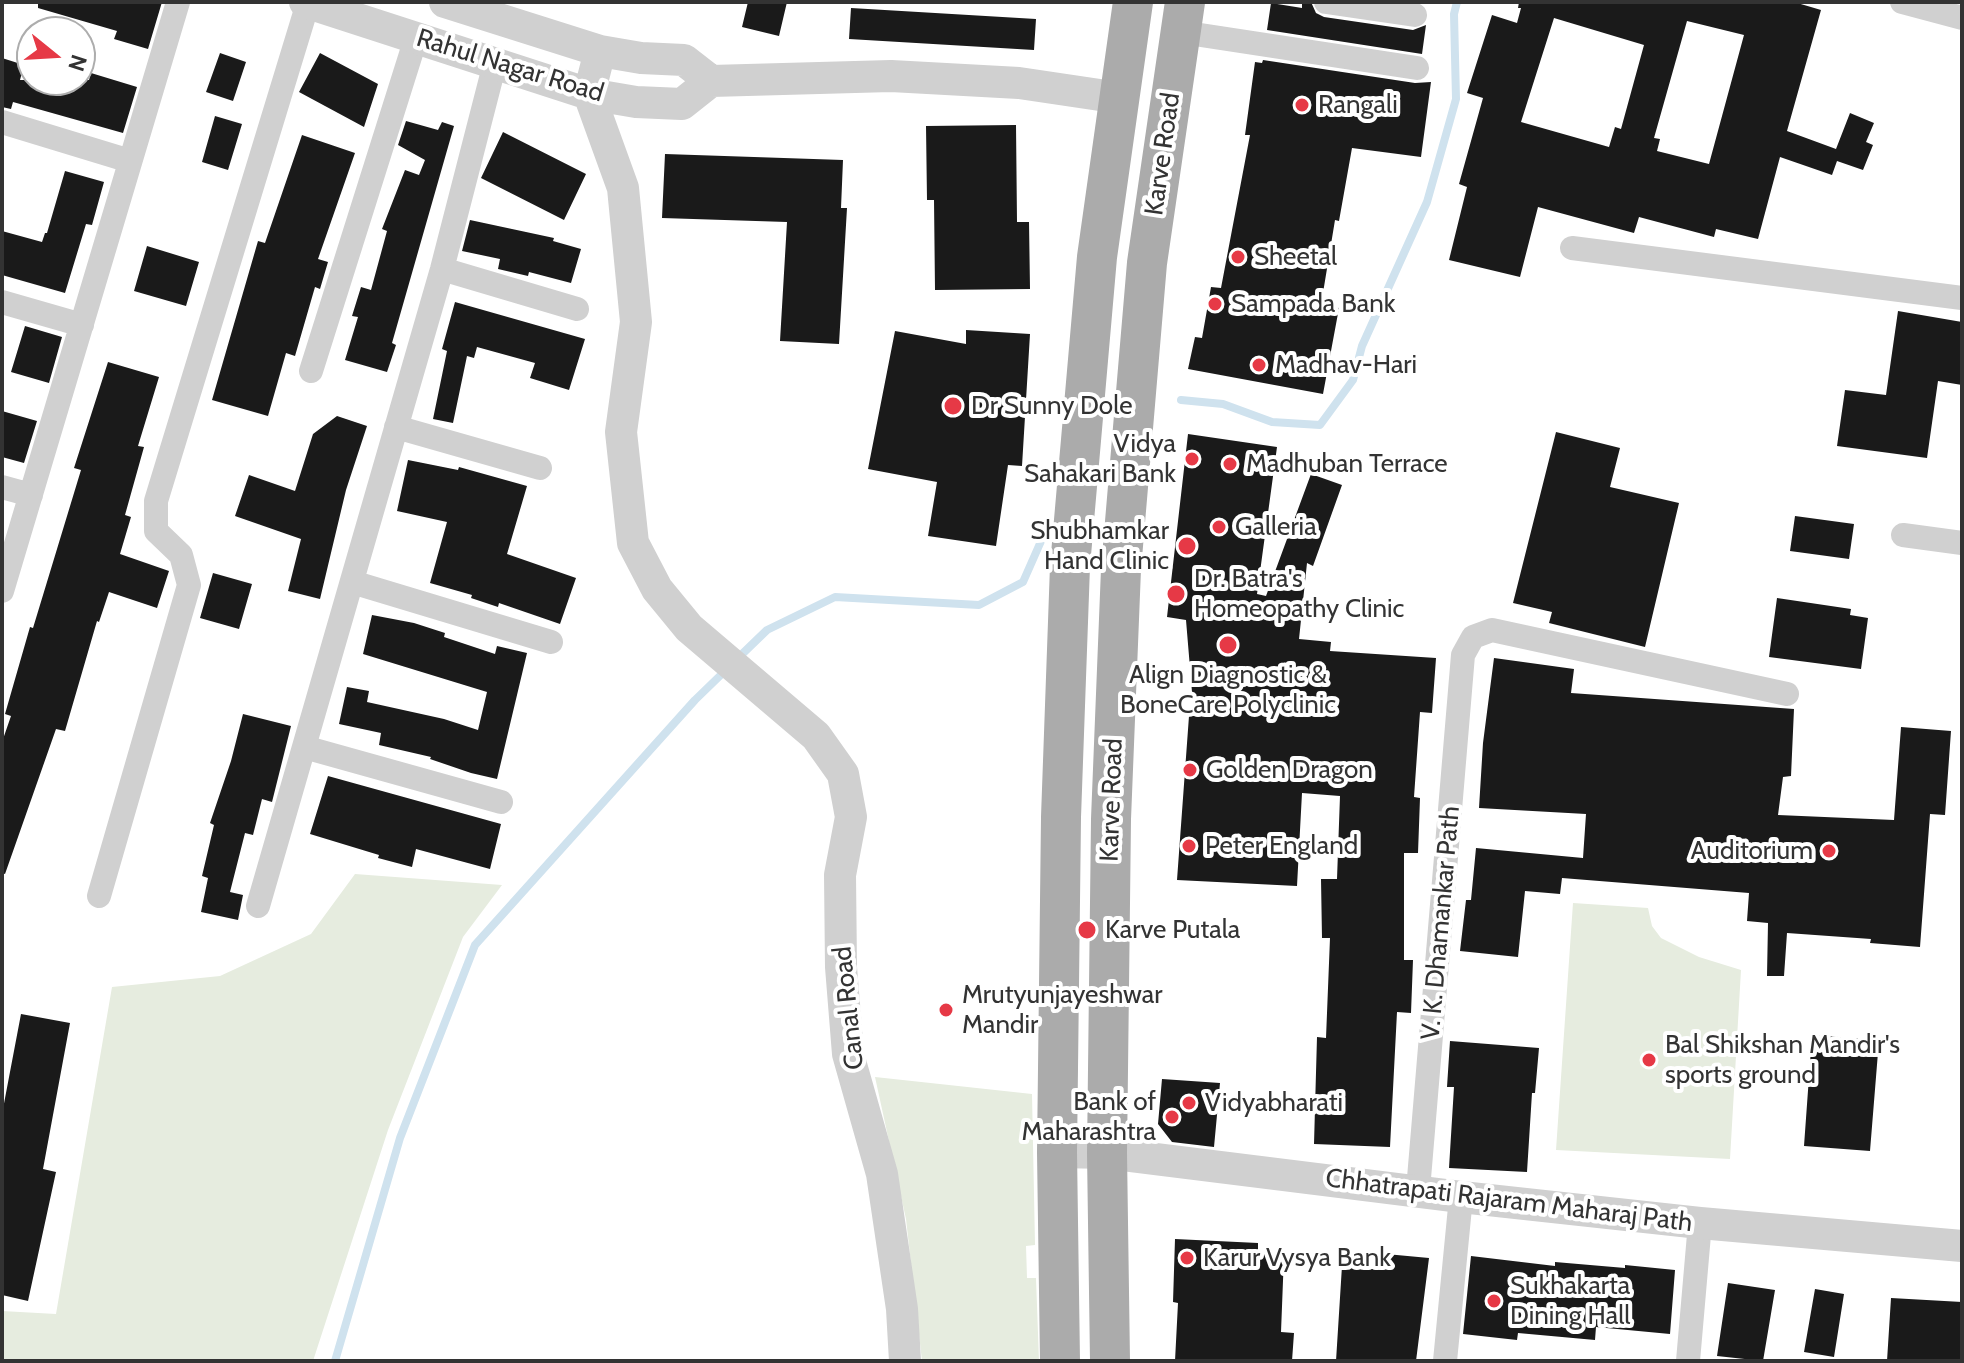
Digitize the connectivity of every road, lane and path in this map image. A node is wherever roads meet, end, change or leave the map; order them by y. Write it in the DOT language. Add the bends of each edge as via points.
graph roads {
  1 [pos="178,2"];
  2 [pos="307,2"];
  3 [pos="445,2"];
  4 [pos="1133,2"];
  5 [pos="1326,2"];
  6 [pos="1902,2"];
  7 [pos="1415,15"];
  8 [pos="1183,17"];
  9 [pos="1962,18"];
  10 [pos="416,38"];
  11 [pos="600,51"];
  12 [pos="495,63"];
  13 [pos="1417,68"];
  14 [pos="711,81"];
  15 [pos="589,94"];
  16 [pos="1120,98"];
  17 [pos="2,122"];
  18 [pos="130,161"];
  19 [pos="1572,248"];
  20 [pos="442,269"];
  21 [pos="1962,298"];
  22 [pos="2,302"];
  23 [pos="577,309"];
  24 [pos="82,325"];
  25 [pos="311,371"];
  26 [pos="396,427"];
  27 [pos="540,468"];
  28 [pos="2,487"];
  29 [pos="31,495"];
  30 [pos="1903,535"];
  31 [pos="1962,543"];
  32 [pos="352,582"];
  33 [pos="2,591"];
  34 [pos="551,642"];
  35 [pos="1787,694"];
  36 [pos="304,747"];
  37 [pos="501,802"];
  38 [pos="99,896"];
  39 [pos="258,906"];
  40 [pos="1057,1152"];
  41 [pos="1107,1153"];
  42 [pos="1418,1190"];
  43 [pos="1461,1197"];
  44 [pos="1700,1223"];
  45 [pos="1962,1246"];
  46 [pos="905,1361"];
  47 [pos="1060,1361"];
  48 [pos="1110,1361"];
  49 [pos="1445,1361"];
  50 [pos="1688,1361"];
  1 -- 18 [label="street"];
  2 -- 10 [label="street, Rahul Nagar Road"];
  2 -- 38 [label="street" via="156,501 156,531 181,555 189,585"];
  3 -- 11 [label="street, Rahul Nagar Road"];
  4 -- 16 [label="main road, Karve Road"];
  5 -- 7 [label="street"];
  6 -- 9 [label="street"];
  8 -- 13 [label="street"];
  8 -- 41 [label="main road, Karve Road" via="1147,263 1121,569 1111,819"];
  10 -- 12 [label="street, Rahul Nagar Road"];
  10 -- 25 [label="street"];
  11 -- 14 [label="street, Rahul Nagar Road" via="684,60"];
  11 -- 15 [label="street"];
  12 -- 15 [label="street, Rahul Nagar Road"];
  12 -- 20 [label="street"];
  14 -- 15 [label="street, Rahul Nagar Road" via="682,104"];
  14 -- 16 [label="street" via="891,76 1019,83"];
  15 -- 46 [label="street, Canal Road" via="623,188 636,322 621,432 633,543 657,589 689,628 816,736 843,774 851,817 840,875 848,1054 882,1174"];
  16 -- 40 [label="main road, Karve Road" via="1097,257 1070,566"];
  17 -- 18 [label="street"];
  18 -- 24 [label="street"];
  19 -- 21 [label="street"];
  20 -- 23 [label="street"];
  20 -- 26 [label="street"];
  22 -- 24 [label="street"];
  24 -- 29 [label="street"];
  26 -- 27 [label="street"];
  26 -- 32 [label="street"];
  28 -- 29 [label="street"];
  29 -- 33 [label="street"];
  30 -- 31 [label="street"];
  32 -- 34 [label="street"];
  32 -- 36 [label="street"];
  35 -- 42 [label="street, V. K. Dhamankar Path" via="1492,630 1473,637 1463,655"];
  36 -- 37 [label="street"];
  36 -- 39 [label="street"];
  40 -- 41 [label="street, Chhatrapati Rajaram Maharaj Path"];
  40 -- 47 [label="main road, Karve Road"];
  41 -- 42 [label="street, Chhatrapati Rajaram Maharaj Path"];
  41 -- 48 [label="main road, Karve Road"];
  42 -- 43 [label="street, Chhatrapati Rajaram Maharaj Path"];
  43 -- 44 [label="street, Chhatrapati Rajaram Maharaj Path"];
  43 -- 49 [label="street"];
  44 -- 45 [label="street, Chhatrapati Rajaram Maharaj Path"];
  44 -- 50 [label="street"];
}
